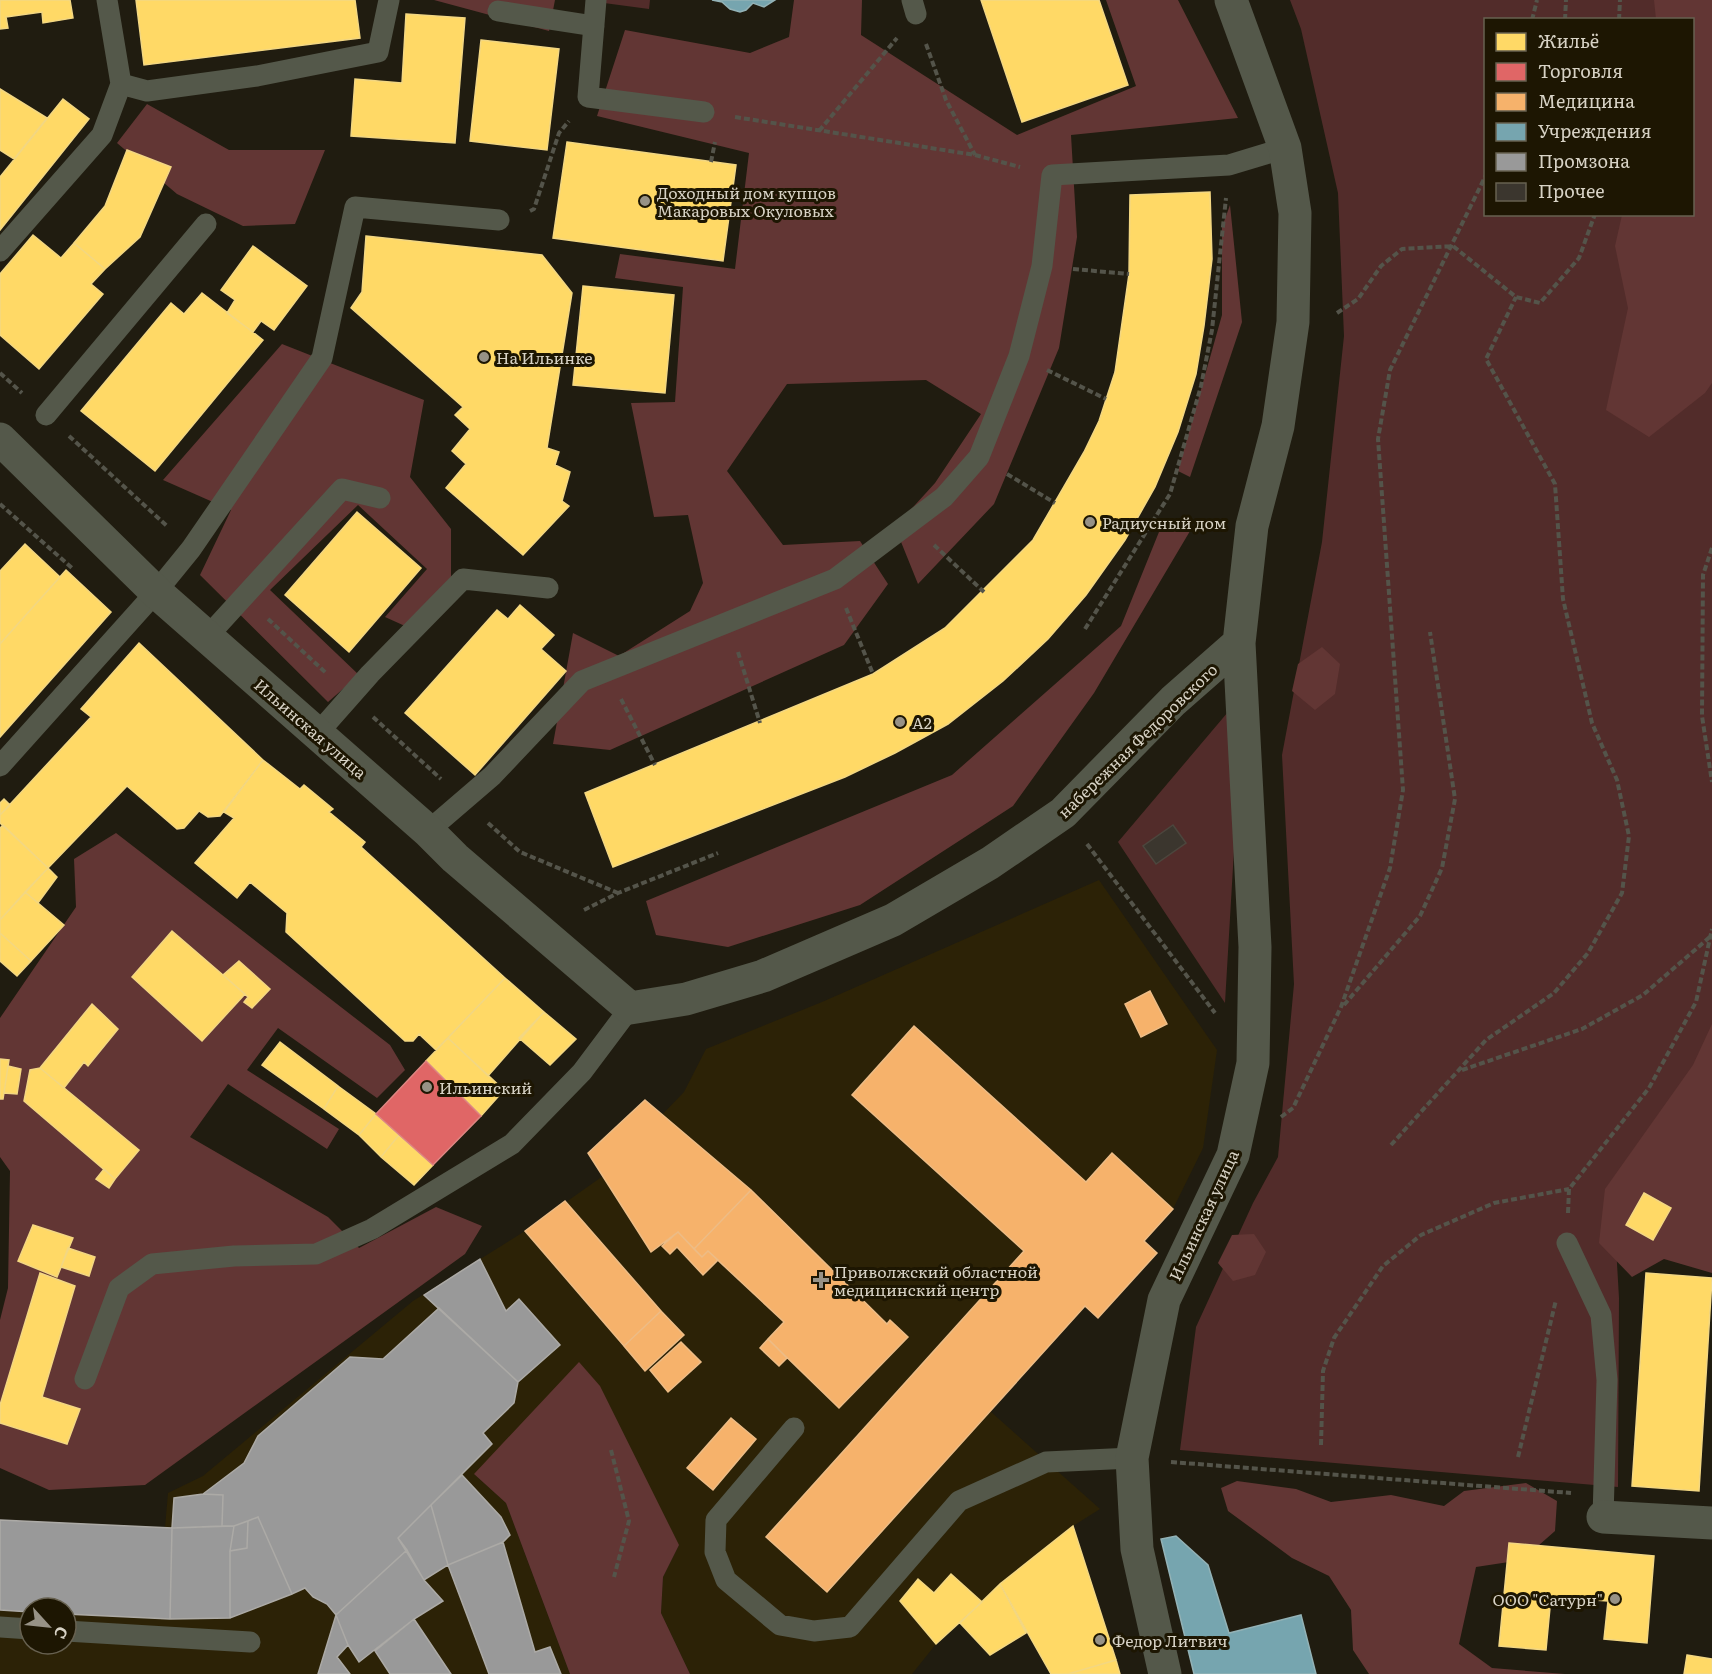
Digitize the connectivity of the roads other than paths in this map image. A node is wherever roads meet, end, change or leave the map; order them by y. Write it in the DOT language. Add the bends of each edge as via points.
graph roads {
  1 [pos="106,0"];
  2 [pos="389,0"];
  3 [pos="596,0"];
  4 [pos="1231,0"];
  5 [pos="498,11"];
  6 [pos="594,26"];
  7 [pos="121,84"];
  8 [pos="704,112"];
  9 [pos="1285,148"];
  10 [pos="499,220"];
  11 [pos="206,224"];
  12 [pos="0,251"];
  13 [pos="46,415"];
  14 [pos="0,439"];
  15 [pos="380,498"];
  16 [pos="548,588"];
  17 [pos="156,592"];
  18 [pos="207,637"];
  19 [pos="1239,643"];
  20 [pos="318,734"];
  21 [pos="0,766"];
  22 [pos="428,831"];
  23 [pos="630,1008"];
  24 [pos="1567,1243"];
  25 [pos="85,1379"];
  26 [pos="794,1428"];
  27 [pos="1132,1458"];
  28 [pos="1604,1506"];
  29 [pos="1712,1523"];
  30 [pos="0,1628"];
  31 [pos="18,1629"];
  32 [pos="78,1632"];
  33 [pos="250,1642"];
  34 [pos="1165,1674"];
  1 -- 7 [label="lane"];
  2 -- 7 [label="lane" via="378,52 257,76 147,91"];
  3 -- 6 [label="lane"];
  4 -- 9 [label="street"];
  5 -- 6 [label="lane"];
  6 -- 8 [label="lane" via="588,97"];
  7 -- 12 [label="lane" via="102,135"];
  9 -- 19 [label="street" via="1295,213 1293,322 1278,426 1252,526"];
  9 -- 22 [label="lane" via="1229,165 1052,175 1042,266 1019,356 979,457 944,497 835,579 582,681 492,776"];
  10 -- 17 [label="lane" via="355,207 322,358 191,549"];
  11 -- 13 [label="lane"];
  14 -- 17 [label="street, Ильинская улица"];
  15 -- 18 [label="lane" via="342,489"];
  16 -- 20 [label="lane" via="463,579"];
  17 -- 18 [label="street, Ильинская улица"];
  17 -- 21 [label="lane"];
  18 -- 20 [label="street, Ильинская улица"];
  19 -- 23 [label="street, набережная Федоровского" via="1173,701 1063,813 990,863 893,920 763,976 686,999"];
  19 -- 27 [label="street, Ильинская улица" via="1255,947 1253,1064 1233,1155 1164,1300"];
  20 -- 22 [label="street, Ильинская улица"];
  22 -- 23 [label="street, Ильинская улица"];
  23 -- 25 [label="lane" via="582,1072 512,1144 372,1229 316,1254 152,1264 119,1288"];
  24 -- 28 [label="lane" via="1601,1315 1607,1380"];
  26 -- 27 [label="lane" via="716,1520 715,1552 726,1580 780,1625 814,1631 850,1627 959,1501 1046,1462"];
  27 -- 34 [label="street, Ильинская улица" via="1137,1548"];
  28 -- 29 [label="street"];
  30 -- 31 [label="lane"];
  32 -- 33 [label="lane"];
}
